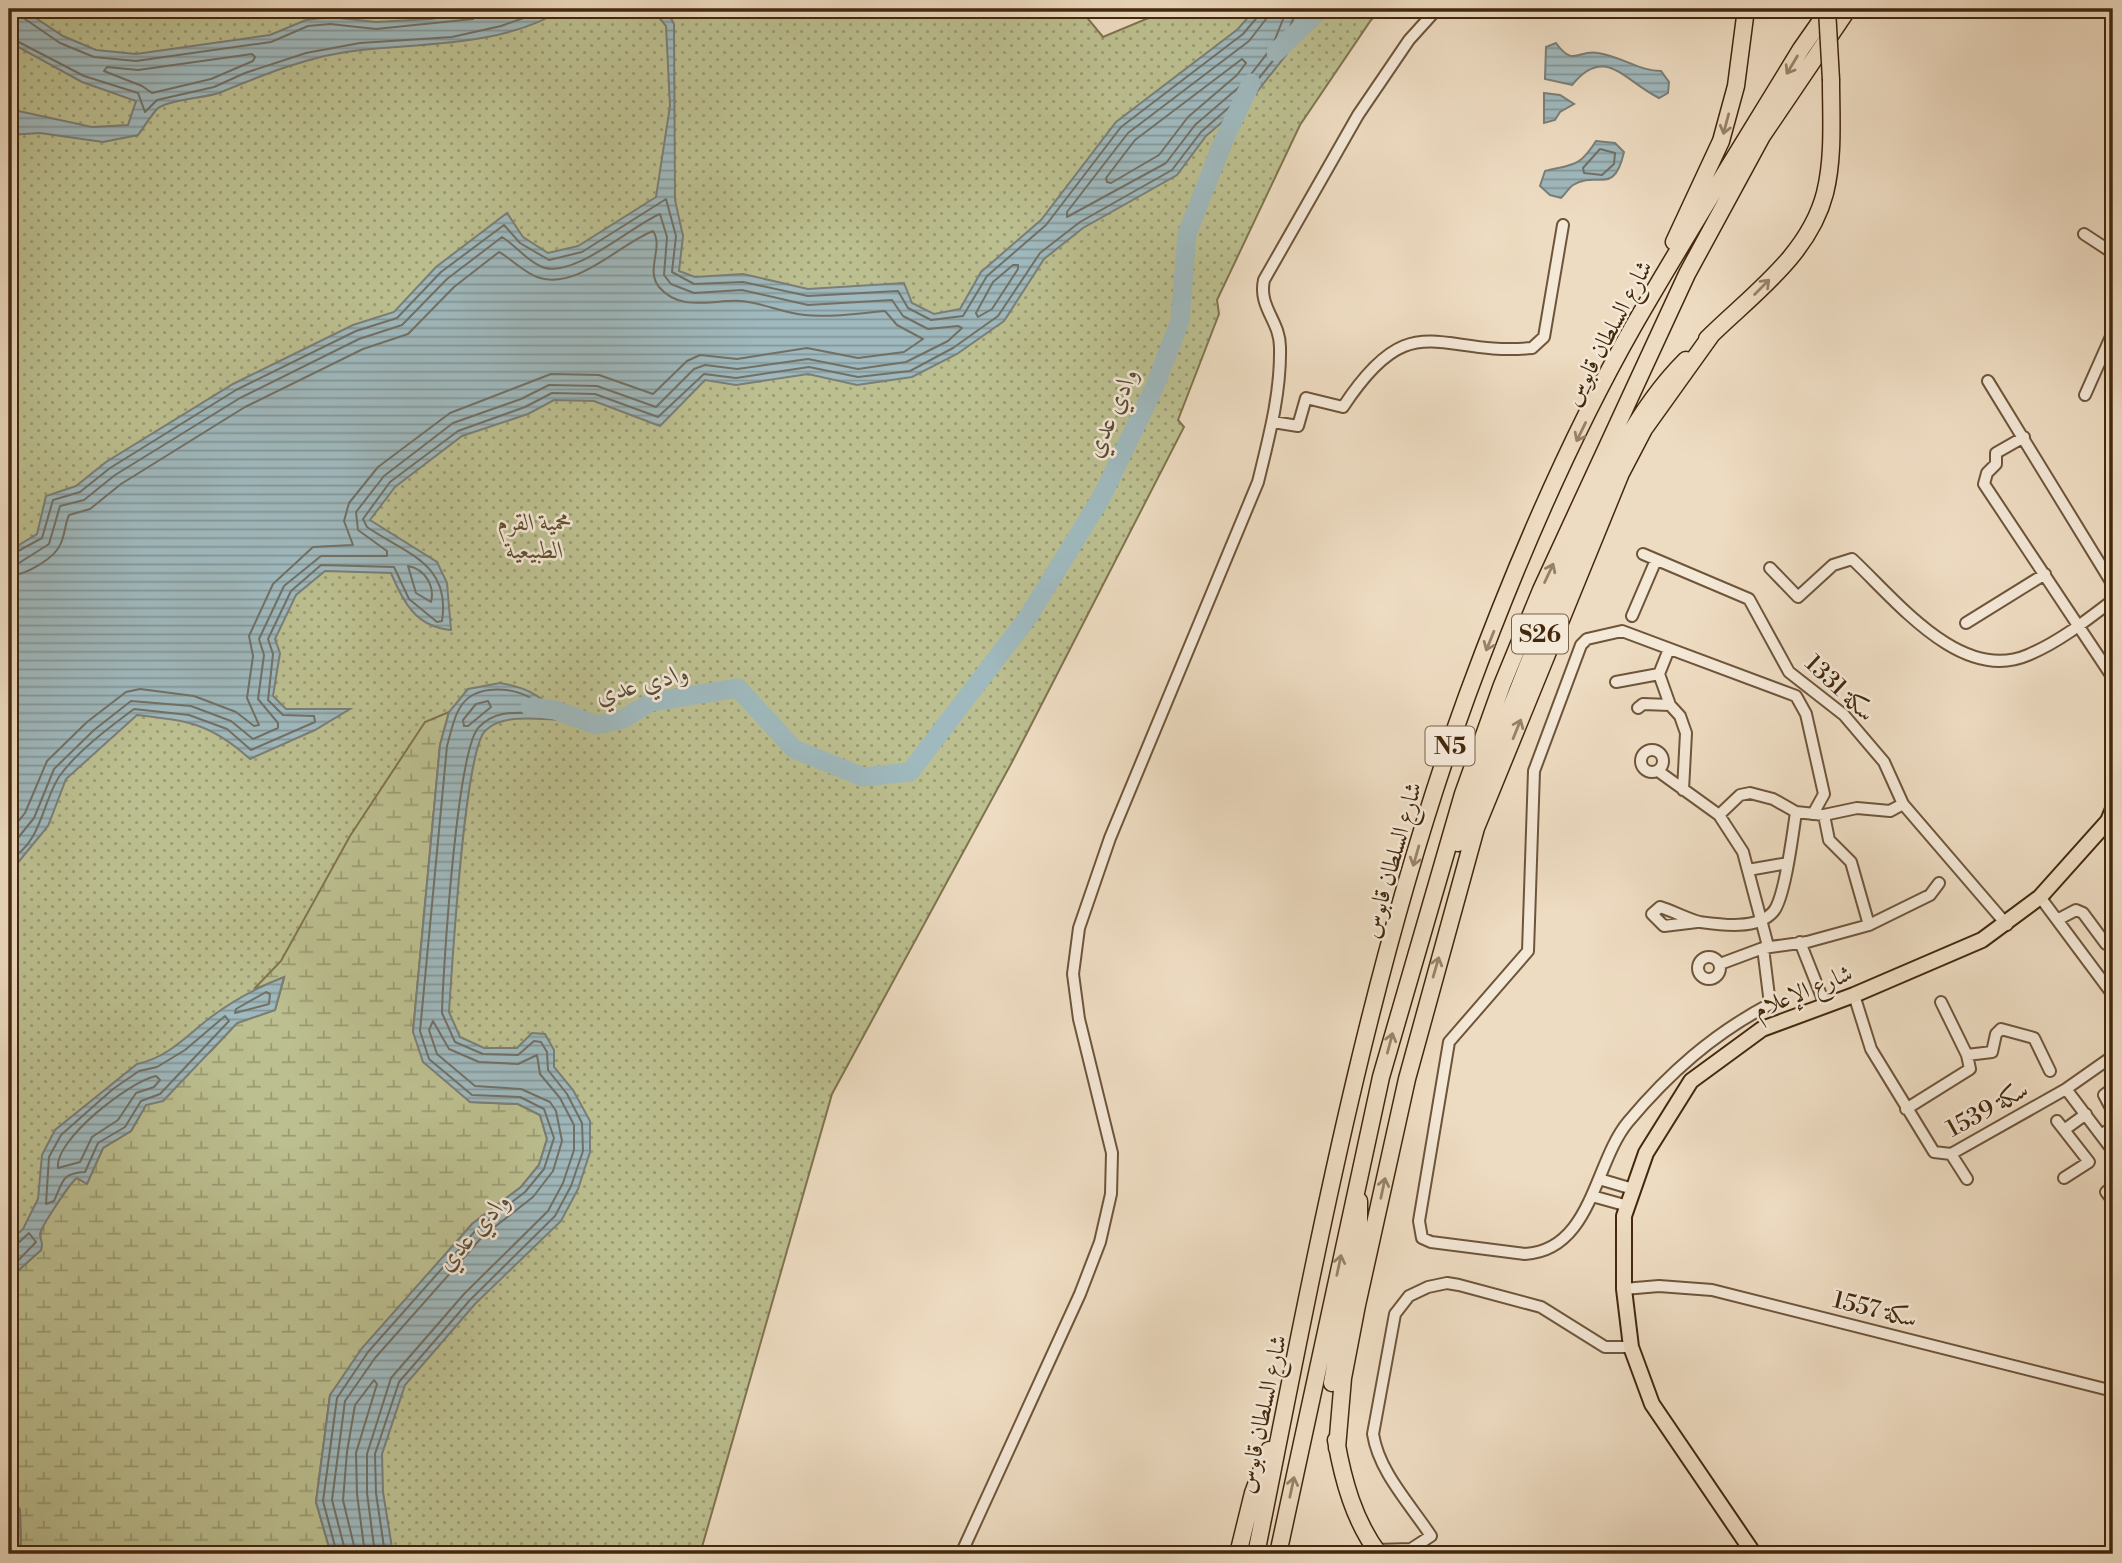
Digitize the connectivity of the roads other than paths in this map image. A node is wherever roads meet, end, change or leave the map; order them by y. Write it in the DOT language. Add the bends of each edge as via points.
graph roads {
  1 [pos="1437,9"];
  2 [pos="1746,9"];
  3 [pos="1828,9"];
  4 [pos="1848,9"];
  5 [pos="1563,225"];
  6 [pos="2084,234"];
  7 [pos="2113,253"];
  8 [pos="1632,329"];
  9 [pos="2113,332"];
  10 [pos="1712,334"];
  11 [pos="1988,381"];
  12 [pos="2085,396"];
  13 [pos="1273,422"];
  14 [pos="2024,436"];
  15 [pos="1643,554"];
  16 [pos="1656,560"];
  17 [pos="1770,568"];
  18 [pos="2045,574"];
  19 [pos="2113,585"];
  20 [pos="2113,600"];
  21 [pos="1632,616"];
  22 [pos="1966,623"];
  23 [pos="2079,626"];
  24 [pos="1669,649"];
  25 [pos="1660,674"];
  26 [pos="2113,678"];
  27 [pos="1616,682"];
  28 [pos="1670,705"];
  29 [pos="1638,709"];
  30 [pos="1658,771"];
  31 [pos="1683,790"];
  32 [pos="1903,804"];
  33 [pos="1796,812"];
  34 [pos="1719,815"];
  35 [pos="1819,815"];
  36 [pos="2111,817"];
  37 [pos="1788,863"];
  38 [pos="1748,870"];
  39 [pos="1939,883"];
  40 [pos="2040,897"];
  41 [pos="2057,920"];
  42 [pos="1762,921"];
  43 [pos="1697,922"];
  44 [pos="1869,925"];
  45 [pos="2007,925"];
  46 [pos="2113,939"];
  47 [pos="1800,942"];
  48 [pos="1765,947"];
  49 [pos="1413,960"];
  50 [pos="1720,964"];
  51 [pos="1854,995"];
  52 [pos="2113,995"];
  53 [pos="1941,1002"];
  54 [pos="1825,1005"];
  55 [pos="1967,1055"];
  56 [pos="2113,1056"];
  57 [pos="2050,1070"];
  58 [pos="2113,1088"];
  59 [pos="2066,1089"];
  60 [pos="1906,1109"];
  61 [pos="2113,1112"];
  62 [pos="2085,1114"];
  63 [pos="2113,1127"];
  64 [pos="2101,1135"];
  65 [pos="2113,1151"];
  66 [pos="1951,1154"];
  67 [pos="1359,1168"];
  68 [pos="2064,1178"];
  69 [pos="1599,1179"];
  70 [pos="1967,1179"];
  71 [pos="2113,1186"];
  72 [pos="1633,1189"];
  73 [pos="1592,1196"];
  74 [pos="2113,1201"];
  75 [pos="1628,1206"];
  76 [pos="1624,1289"];
  77 [pos="1631,1347"];
  78 [pos="2113,1391"];
  79 [pos="1287,1398"];
  80 [pos="1337,1448"];
  81 [pos="1378,1552"];
  82 [pos="1410,1552"];
  83 [pos="961,1554"];
  84 [pos="1238,1554"];
  85 [pos="1256,1554"];
  86 [pos="1278,1554"];
  87 [pos="1754,1554"];
  1 -- 13 [label="street" via="1409,40 1364,107 1264,280 1263,305 1278,330 1280,346"];
  2 -- 8 [label="highway, one-way" via="1736,86 1721,141"];
  3 -- 8 [label="highway, شارع السلطان قابوس / N5, one-way"];
  10 -- 3 [label="highway, S26, one-way, bridge" via="1783,266 1808,232 1825,195 1831,160"];
  49 -- 4 [label="highway, شارع السلطان قابوس / N5, one-way" via="1463,794 1502,685 1626,403 1687,274 1762,136"];
  5 -- 13 [label="street" via="1544,337 1532,348 1419,340 1383,359 1343,407 1306,398 1298,426"];
  6 -- 7 [label="street"];
  8 -- 79 [label="highway, شارع السلطان قابوس / N5, one-way" via="1527,550 1437,786 1355,1084"];
  9 -- 12 [label="street"];
  10 -- 49 [label="highway, S26" via="1669,376 1616,457 1544,624"];
  80 -- 10 [label="highway, one-way" via="1345,1366 1406,1079 1476,828 1621,473 1644,429"];
  11 -- 14 [label="street"];
  13 -- 83 [label="street" via="1258,482 1110,838 1079,928 1073,974 1079,1019 1112,1153 1111,1194 1100,1242 1080,1294"];
  14 -- 18 [label="street" via="1996,453 1996,464 1984,484"];
  14 -- 19 [label="street"];
  15 -- 16 [label="street, سكة 1331"];
  16 -- 21 [label="street"];
  16 -- 32 [label="street, سكة 1331" via="1749,599 1789,672 1844,715 1884,762"];
  17 -- 23 [label="street" via="1798,597 1833,565 1852,559 1941,642 1989,662 2027,656"];
  18 -- 22 [label="street"];
  18 -- 23 [label="street"];
  20 -- 23 [label="street"];
  23 -- 26 [label="street"];
  24 -- 25 [label="street"];
  24 -- 35 [label="street" via="1796,696 1805,714 1824,794"];
  24 -- 73 [label="street" via="1622,631 1587,639 1574,660 1534,771 1528,951 1449,1042 1419,1232 1431,1242 1535,1254 1570,1231"];
  25 -- 27 [label="street"];
  25 -- 28 [label="street"];
  28 -- 29 [label="street" via="1643,704"];
  28 -- 31 [label="street" via="1686,733"];
  30 -- 31 [label="street"];
  31 -- 34 [label="street"];
  32 -- 35 [label="street" via="1891,811 1857,808"];
  32 -- 45 [label="street, سكة 1331"];
  33 -- 34 [label="street" via="1750,793 1740,794"];
  33 -- 35 [label="street"];
  33 -- 37 [label="street"];
  34 -- 38 [label="street" via="1743,852"];
  35 -- 44 [label="street" via="1829,840 1851,862"];
  36 -- 40 [label="main road, شارع الإعلام"];
  37 -- 38 [label="street"];
  37 -- 42 [label="street" via="1775,911"];
  38 -- 42 [label="street"];
  39 -- 44 [label="street" via="1930,895"];
  40 -- 41 [label="street"];
  40 -- 45 [label="main road, شارع الإعلام"];
  41 -- 46 [label="street" via="2076,910 2106,944"];
  41 -- 52 [label="street"];
  42 -- 43 [label="street" via="1742,925"];
  42 -- 48 [label="street"];
  44 -- 47 [label="street"];
  45 -- 51 [label="main road, شارع الإعلام"];
  47 -- 48 [label="street"];
  47 -- 54 [label="street"];
  48 -- 50 [label="street"];
  48 -- 69 [label="street" via="1770,1003 1698,1049 1664,1083 1610,1146"];
  67 -- 49 [label="highway, شارع السلطان قابوس / N5, one-way"];
  51 -- 54 [label="main road, شارع الإعلام"];
  51 -- 60 [label="street, سكة 1539" via="1871,1049"];
  53 -- 55 [label="street"];
  54 -- 72 [label="main road, شارع الإعلام" via="1762,1029 1691,1081 1646,1153"];
  55 -- 57 [label="street" via="1992,1052 2001,1029 2034,1038"];
  55 -- 60 [label="street, سكة 1539" via="1970,1065 1965,1073"];
  56 -- 59 [label="street, سكة 1539"];
  58 -- 61 [label="street" via="2104,1095"];
  59 -- 62 [label="street, سكة 1539"];
  59 -- 66 [label="street, سكة 1539"];
  60 -- 66 [label="street, سكة 1539" via="1934,1152"];
  62 -- 64 [label="street, سكة 1539"];
  62 -- 68 [label="street" via="2060,1125 2089,1162"];
  63 -- 64 [label="street"];
  64 -- 65 [label="street, سكة 1539"];
  66 -- 70 [label="street"];
  67 -- 80 [label="highway" via="1359,1232 1332,1390"];
  86 -- 67 [label="highway, شارع السلطان قابوس / N5, one-way"];
  69 -- 72 [label="street"];
  69 -- 73 [label="street"];
  71 -- 74 [label="street" via="2106,1192"];
  72 -- 75 [label="main road, شارع الإعلام"];
  73 -- 75 [label="street"];
  75 -- 76 [label="main road, شارع الإعلام" via="1624,1216"];
  76 -- 77 [label="main road, شارع الإعلام"];
  76 -- 78 [label="street, سكة 1557" via="1712,1290"];
  77 -- 82 [label="street" via="1605,1347 1541,1307 1459,1284 1438,1284 1409,1296 1395,1314 1373,1434 1384,1468 1431,1536"];
  77 -- 87 [label="main road, شارع الإعلام" via="1651,1404"];
  79 -- 84 [label="highway" via="1253,1493"];
  79 -- 85 [label="highway, شارع السلطان قابوس / N5"];
  80 -- 81 [label="highway" via="1357,1518"];
  81 -- 82 [label="street"];
}
